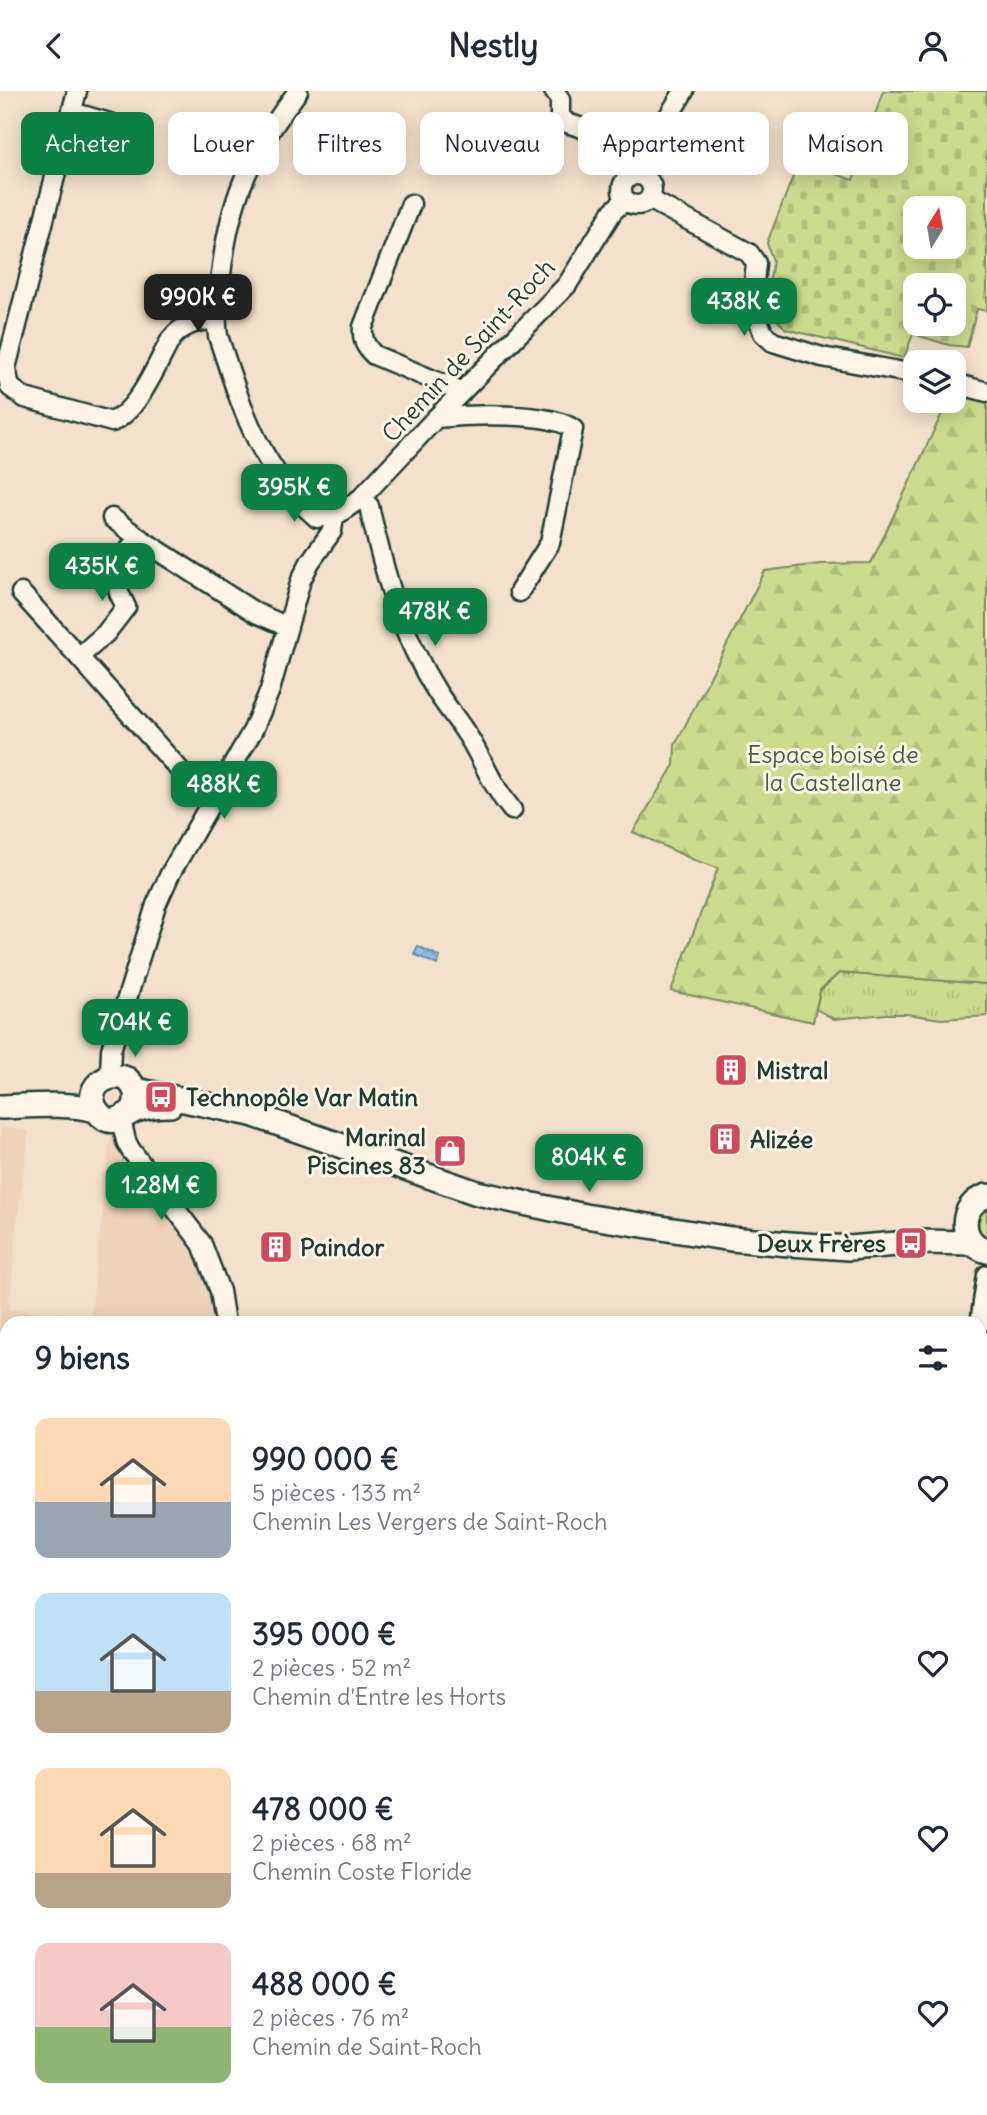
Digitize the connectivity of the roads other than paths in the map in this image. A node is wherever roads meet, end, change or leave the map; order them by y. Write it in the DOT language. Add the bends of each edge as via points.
graph roads {
  1 [pos="77,91"];
  2 [pos="298,91"];
  3 [pos="554,91"];
  4 [pos="684,91"];
  5 [pos="72,112"];
  6 [pos="671,112"];
  7 [pos="578,127"];
  8 [pos="56,175"];
  9 [pos="642,176"];
  10 [pos="649,199"];
  11 [pos="625,200"];
  12 [pos="411,204"];
  13 [pos="215,320"];
  14 [pos="903,372"];
  15 [pos="966,386"];
  16 [pos="462,392"];
  17 [pos="987,392"];
  18 [pos="436,418"];
  19 [pos="361,498"];
  20 [pos="112,518"];
  21 [pos="323,526"];
  22 [pos="142,540"];
  23 [pos="519,592"];
  24 [pos="21,593"];
  25 [pos="288,627"];
  26 [pos="79,657"];
  27 [pos="211,804"];
  28 [pos="512,810"];
  29 [pos="100,1091"];
  30 [pos="0,1094"];
  31 [pos="130,1106"];
  32 [pos="0,1107"];
  33 [pos="987,1196"];
  34 [pos="968,1211"];
  35 [pos="921,1242"];
  36 [pos="978,1246"];
  37 [pos="986,1277"];
  38 [pos="224,1316"];
  39 [pos="981,1316"];
  1 -- 5 [label="street"];
  2 -- 13 [label="street" via="251,160 237,195"];
  3 -- 7 [label="street" via="560,99 560,116"];
  4 -- 6 [label="street"];
  8 -- 13 [label="street" via="6,368 10,387 26,398 112,422 134,405 178,331"];
  9 -- 10 [label="street" via="652,188"];
  9 -- 11 [label="street" via="626,179 622,187"];
  10 -- 11 [label="street" via="637,206"];
  10 -- 14 [label="street" via="749,253 755,263 752,304 763,333 773,342"];
  11 -- 16 [label="street, Chemin de Saint-Roch" via="613,211 567,285"];
  12 -- 16 [label="street" via="362,337 374,355"];
  13 -- 21 [label="street" via="257,443 277,475"];
  15 -- 17 [label="street"];
  16 -- 18 [label="street, Chemin de Saint-Roch"];
  18 -- 19 [label="street, Chemin de Saint-Roch"];
  18 -- 23 [label="street" via="551,419 573,429 551,543"];
  19 -- 21 [label="street, Chemin de Saint-Roch"];
  19 -- 28 [label="street" via="369,506 391,596 407,635 497,793"];
  20 -- 22 [label="street"];
  21 -- 25 [label="street, Chemin de Saint-Roch"];
  22 -- 25 [label="street" via="256,613"];
  22 -- 26 [label="street" via="131,547 115,572 126,607 107,633"];
  24 -- 26 [label="street"];
  25 -- 27 [label="street, Chemin de Saint-Roch" via="253,730"];
  26 -- 27 [label="street"];
  27 -- 29 [label="street, Chemin de Saint-Roch" via="156,905"];
  29 -- 30 [label="main road"];
  29 -- 31 [label="main road" via="108,1119"];
  29 -- 31 [label="main road" via="121,1076 127,1079"];
  29 -- 32 [label="main road" via="84,1107"];
  31 -- 35 [label="main road" via="194,1104 251,1114 477,1193 678,1231 849,1248"];
  31 -- 38 [label="street" via="126,1141 202,1244 220,1291"];
  33 -- 34 [label="main road"];
  34 -- 35 [label="main road"];
  34 -- 36 [label="main road" via="964,1228"];
  35 -- 36 [label="main road"];
  36 -- 37 [label="street"];
  37 -- 39 [label="street"];
}
